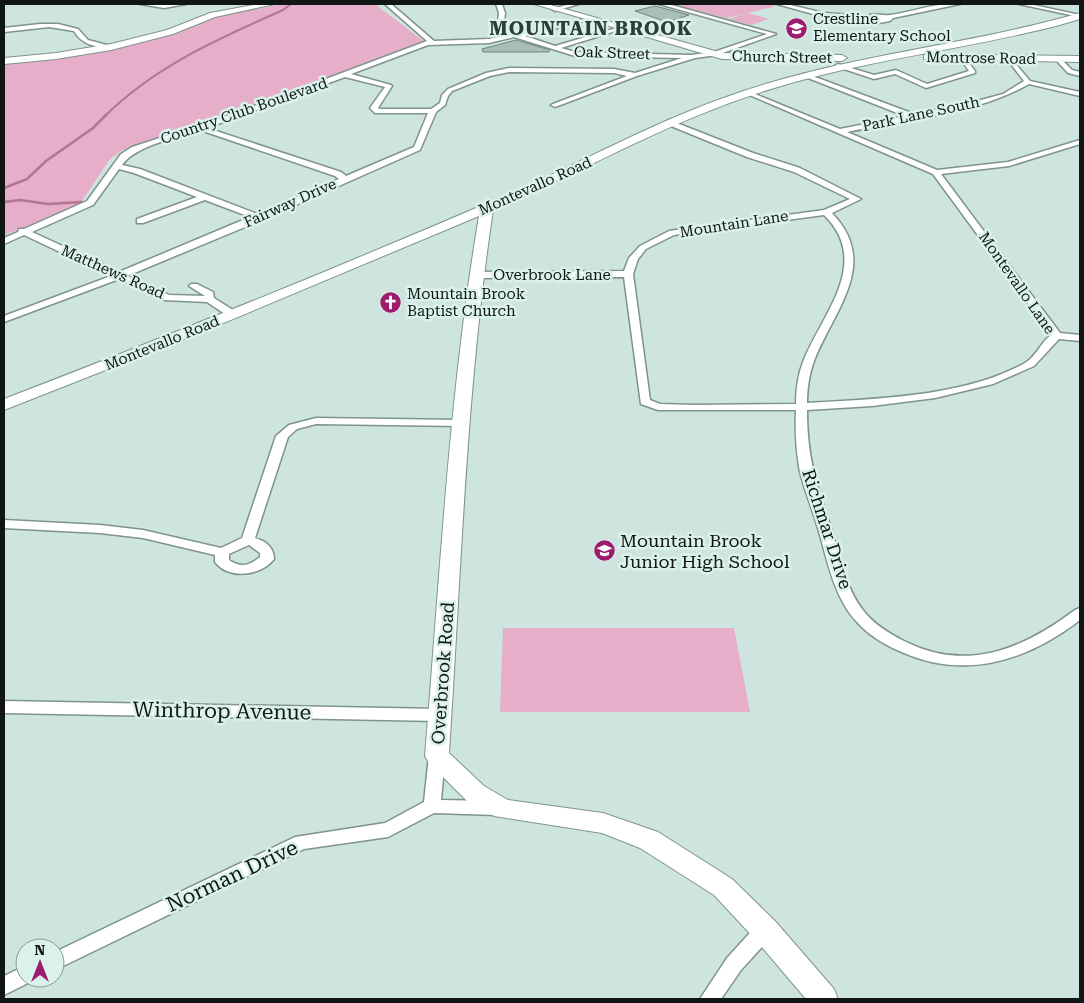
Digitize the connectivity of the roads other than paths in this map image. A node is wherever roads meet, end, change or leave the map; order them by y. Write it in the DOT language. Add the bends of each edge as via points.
graph roads {
  1 [pos="143,4"];
  2 [pos="183,4"];
  3 [pos="271,4"];
  4 [pos="388,4"];
  5 [pos="499,4"];
  6 [pos="538,4"];
  7 [pos="576,4"];
  8 [pos="662,4"];
  9 [pos="780,4"];
  10 [pos="957,4"];
  11 [pos="1022,4"];
  12 [pos="555,9"];
  13 [pos="871,9"];
  14 [pos="876,15"];
  15 [pos="1079,16"];
  16 [pos="887,17"];
  17 [pos="868,18"];
  18 [pos="587,19"];
  19 [pos="622,28"];
  20 [pos="4,30"];
  21 [pos="516,36"];
  22 [pos="432,42"];
  23 [pos="111,47"];
  24 [pos="557,47"];
  25 [pos="919,50"];
  26 [pos="714,54"];
  27 [pos="694,56"];
  28 [pos="883,56"];
  29 [pos="930,57"];
  30 [pos="821,58"];
  31 [pos="963,58"];
  32 [pos="1010,58"];
  33 [pos="1058,59"];
  34 [pos="1080,59"];
  35 [pos="4,61"];
  36 [pos="839,65"];
  37 [pos="1080,74"];
  38 [pos="346,75"];
  39 [pos="635,75"];
  40 [pos="804,75"];
  41 [pos="1028,82"];
  42 [pos="748,93"];
  43 [pos="1080,94"];
  44 [pos="555,105"];
  45 [pos="433,111"];
  46 [pos="913,116"];
  47 [pos="669,122"];
  48 [pos="202,128"];
  49 [pos="840,131"];
  50 [pos="1080,142"];
  51 [pos="116,166"];
  52 [pos="936,172"];
  53 [pos="345,178"];
  54 [pos="205,198"];
  55 [pos="487,207"];
  56 [pos="826,212"];
  57 [pos="259,218"];
  58 [pos="140,221"];
  59 [pos="22,231"];
  60 [pos="4,241"];
  61 [pos="628,274"];
  62 [pos="476,275"];
  63 [pos="120,276"];
  64 [pos="194,286"];
  65 [pos="209,300"];
  66 [pos="232,314"];
  67 [pos="4,319"];
  68 [pos="1057,336"];
  69 [pos="1080,338"];
  70 [pos="4,405"];
  71 [pos="802,408"];
  72 [pos="462,423"];
  73 [pos="4,524"];
  74 [pos="248,540"];
  75 [pos="222,552"];
  76 [pos="1080,613"];
  77 [pos="4,707"];
  78 [pos="439,715"];
  79 [pos="437,756"];
  80 [pos="432,806"];
  81 [pos="503,808"];
  82 [pos="765,930"];
  83 [pos="65,956"];
  84 [pos="710,999"];
  85 [pos="824,999"];
  1 -- 2 [label="street"];
  3 -- 23 [label="street" via="213,15 170,32"];
  4 -- 22 [label="street"];
  5 -- 21 [label="street" via="502,13 500,29"];
  6 -- 12 [label="street, Church Street"];
  7 -- 12 [label="street"];
  8 -- 26 [label="street" via="773,34"];
  9 -- 17 [label="street" via="824,15"];
  10 -- 16 [label="street"];
  11 -- 15 [label="street"];
  12 -- 18 [label="street, Church Street"];
  13 -- 14 [label="street"];
  14 -- 16 [label="street"];
  14 -- 17 [label="street"];
  15 -- 25 [label="street, Montevallo Road"];
  16 -- 17 [label="street" via="890,20"];
  18 -- 19 [label="street, Church Street"];
  18 -- 21 [label="street, Country Club Boulevard"];
  19 -- 24 [label="street"];
  19 -- 26 [label="street, Church Street"];
  20 -- 23 [label="street" via="64,26 76,30 86,41"];
  21 -- 22 [label="street, Country Club Boulevard" via="489,41"];
  21 -- 24 [label="street, Oak Street"];
  22 -- 38 [label="street, Country Club Boulevard"];
  23 -- 35 [label="street"];
  24 -- 27 [label="street, Oak Street" via="575,54"];
  25 -- 28 [label="street, Montevallo Road"];
  25 -- 29 [label="street" via="920,54"];
  26 -- 27 [label="street"];
  26 -- 30 [label="street, Church Street"];
  27 -- 39 [label="street"];
  28 -- 29 [label="street, Montrose Road"];
  28 -- 30 [label="street, Church Street"];
  28 -- 36 [label="street, Montevallo Road"];
  29 -- 31 [label="street, Montrose Road"];
  30 -- 36 [label="street" via="833,59"];
  31 -- 32 [label="street, Montrose Road"];
  31 -- 36 [label="street" via="973,72 926,86 896,72 874,77"];
  32 -- 33 [label="street, Montrose Road"];
  32 -- 41 [label="street"];
  33 -- 34 [label="street, Montrose Road"];
  33 -- 37 [label="street" via="1070,72"];
  36 -- 40 [label="street, Montevallo Road"];
  38 -- 45 [label="street" via="389,86 374,108 378,111"];
  38 -- 48 [label="street, Country Club Boulevard"];
  39 -- 44 [label="street"];
  39 -- 45 [label="street, Fairway Drive" via="614,71 496,72 450,90 445,94 443,104"];
  40 -- 42 [label="street, Montevallo Road"];
  40 -- 46 [label="street"];
  41 -- 43 [label="street"];
  41 -- 46 [label="street, Park Lane South" via="1005,95"];
  42 -- 47 [label="street, Montevallo Road"];
  42 -- 49 [label="street"];
  45 -- 53 [label="street, Fairway Drive" via="417,148"];
  46 -- 49 [label="street, Park Lane South"];
  47 -- 55 [label="street, Montevallo Road" via="579,168"];
  47 -- 56 [label="street, Mountain Lane" via="797,170 857,199"];
  48 -- 51 [label="street, Country Club Boulevard" via="135,149"];
  48 -- 53 [label="street"];
  49 -- 52 [label="street"];
  50 -- 52 [label="street" via="1009,164"];
  51 -- 54 [label="street"];
  51 -- 59 [label="street, Country Club Boulevard" via="94,200 85,207"];
  52 -- 68 [label="street, Montevallo Lane"];
  53 -- 57 [label="street, Fairway Drive"];
  54 -- 57 [label="street"];
  54 -- 58 [label="street"];
  55 -- 62 [label="street, Overbrook Road"];
  55 -- 66 [label="street, Montevallo Road"];
  56 -- 61 [label="street, Mountain Lane" via="672,233 642,248 631,260"];
  56 -- 71 [label="street, Richmar Drive" via="834,218 847,248 849,266 842,297 819,335 804,377"];
  57 -- 63 [label="street, Fairway Drive"];
  59 -- 60 [label="street, Country Club Boulevard"];
  59 -- 63 [label="street, Matthews Road"];
  61 -- 62 [label="street, Overbrook Lane"];
  61 -- 71 [label="street, Montevallo Lane" via="644,395 651,406"];
  62 -- 72 [label="street, Overbrook Road"];
  63 -- 65 [label="street, Matthews Road" via="167,298"];
  63 -- 67 [label="street, Fairway Drive"];
  64 -- 65 [label="street" via="210,294"];
  65 -- 66 [label="street, Matthews Road"];
  66 -- 70 [label="street, Montevallo Road"];
  68 -- 69 [label="street"];
  68 -- 71 [label="street, Montevallo Lane" via="1039,359 1006,378 965,389"];
  71 -- 76 [label="street, Richmar Drive" via="807,474 843,582 861,618 888,638 929,658 970,662 1010,656 1060,629"];
  72 -- 74 [label="street" via="316,421 286,430"];
  72 -- 78 [label="street, Overbrook Road"];
  73 -- 75 [label="street" via="143,534"];
  74 -- 75 [label="street"];
  74 -- 75 [label="street" via="268,552 267,559 254,568 232,569 222,562"];
  77 -- 78 [label="street, Winthrop Avenue"];
  78 -- 79 [label="street, Overbrook Road"];
  79 -- 80 [label="street"];
  79 -- 81 [label="street, Overbrook Road" via="475,793"];
  80 -- 81 [label="street"];
  80 -- 83 [label="street, Norman Drive" via="388,830 301,842"];
  81 -- 82 [label="street, Overbrook Road" via="603,823 649,840 723,887"];
  82 -- 84 [label="street" via="734,964"];
  82 -- 85 [label="street, Overbrook Road"];
}
